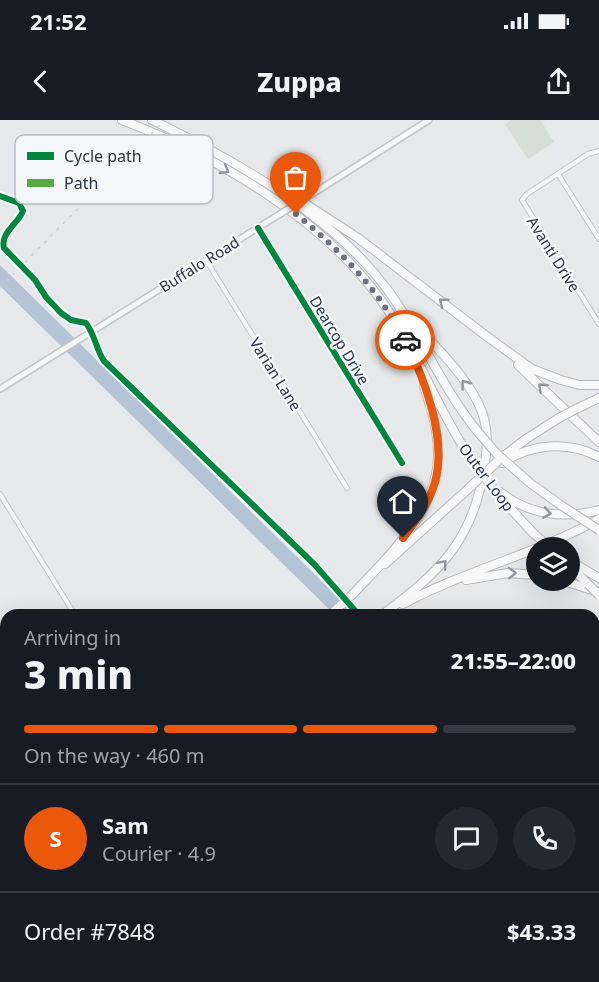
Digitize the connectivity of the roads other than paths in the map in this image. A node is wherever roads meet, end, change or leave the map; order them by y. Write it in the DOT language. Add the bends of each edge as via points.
graph roads {
  1 [pos="122,120"];
  2 [pos="152,120"];
  3 [pos="429,120"];
  4 [pos="160,135"];
  5 [pos="180,135"];
  6 [pos="599,151"];
  7 [pos="213,153"];
  8 [pos="213,162"];
  9 [pos="558,174"];
  10 [pos="275,187"];
  11 [pos="258,228"];
  12 [pos="599,239"];
  13 [pos="206,260"];
  14 [pos="402,310"];
  15 [pos="599,324"];
  16 [pos="489,338"];
  17 [pos="412,355"];
  18 [pos="599,385"];
  19 [pos="0,389"];
  20 [pos="599,398"];
  21 [pos="599,442"];
  22 [pos="599,457"];
  23 [pos="501,461"];
  24 [pos="402,464"];
  25 [pos="346,488"];
  26 [pos="0,494"];
  27 [pos="500,494"];
  28 [pos="599,510"];
  29 [pos="599,519"];
  30 [pos="599,530"];
  31 [pos="538,537"];
  32 [pos="580,567"];
  33 [pos="526,574"];
  34 [pos="580,576"];
  35 [pos="599,578"];
  36 [pos="580,587"];
  37 [pos="599,594"];
  38 [pos="352,595"];
  39 [pos="415,599"];
  40 [pos="71,609"];
  41 [pos="337,609"];
  42 [pos="392,609"];
  43 [pos="396,609"];
  1 -- 4 [label="highway, Outer Loop, one-way"];
  2 -- 5 [label="highway, Outer Loop"];
  3 -- 11 [label="main road, Buffalo Road, bridge"];
  6 -- 9 [label="street, Avanti Drive"];
  7 -- 10 [label="highway, Outer Loop"];
  8 -- 17 [label="highway, Outer Loop, one-way" via="296,214 336,249 367,282 396,323"];
  9 -- 12 [label="street"];
  9 -- 15 [label="street, Avanti Drive" via="527,194 523,203"];
  10 -- 14 [label="highway, Outer Loop" via="356,255"];
  16 -- 10 [label="highway, one-way" via="358,238"];
  11 -- 13 [label="main road, Buffalo Road"];
  11 -- 24 [label="street, Dearcop Drive"];
  13 -- 19 [label="main road, Buffalo Road"];
  13 -- 25 [label="street, Varian Lane"];
  14 -- 30 [label="highway, Outer Loop, bridge" via="453,399 497,454 530,483"];
  42 -- 14 [label="highway, one-way" via="441,567 455,548 476,506 486,456 486,426 476,401 449,363"];
  16 -- 18 [label="highway" via="544,374"];
  21 -- 16 [label="highway, one-way"];
  17 -- 27 [label="highway, Outer Loop, bridge" via="449,425"];
  17 -- 38 [label="highway" via="436,436 435,481 414,524"];
  20 -- 23 [label="highway, bridge" via="526,439"];
  22 -- 23 [label="highway" via="566,446 550,446"];
  23 -- 38 [label="highway, bridge"];
  26 -- 40 [label="street"];
  27 -- 28 [label="highway, one-way" via="525,507 552,514"];
  27 -- 31 [label="highway, Outer Loop, bridge"];
  29 -- 39 [label="highway"];
  32 -- 35 [label="highway"];
  39 -- 33 [label="highway, one-way" via="476,577"];
  34 -- 37 [label="highway, bridge"];
  36 -- 37 [label="highway"];
  38 -- 41 [label="highway"];
  39 -- 43 [label="highway"];
}
